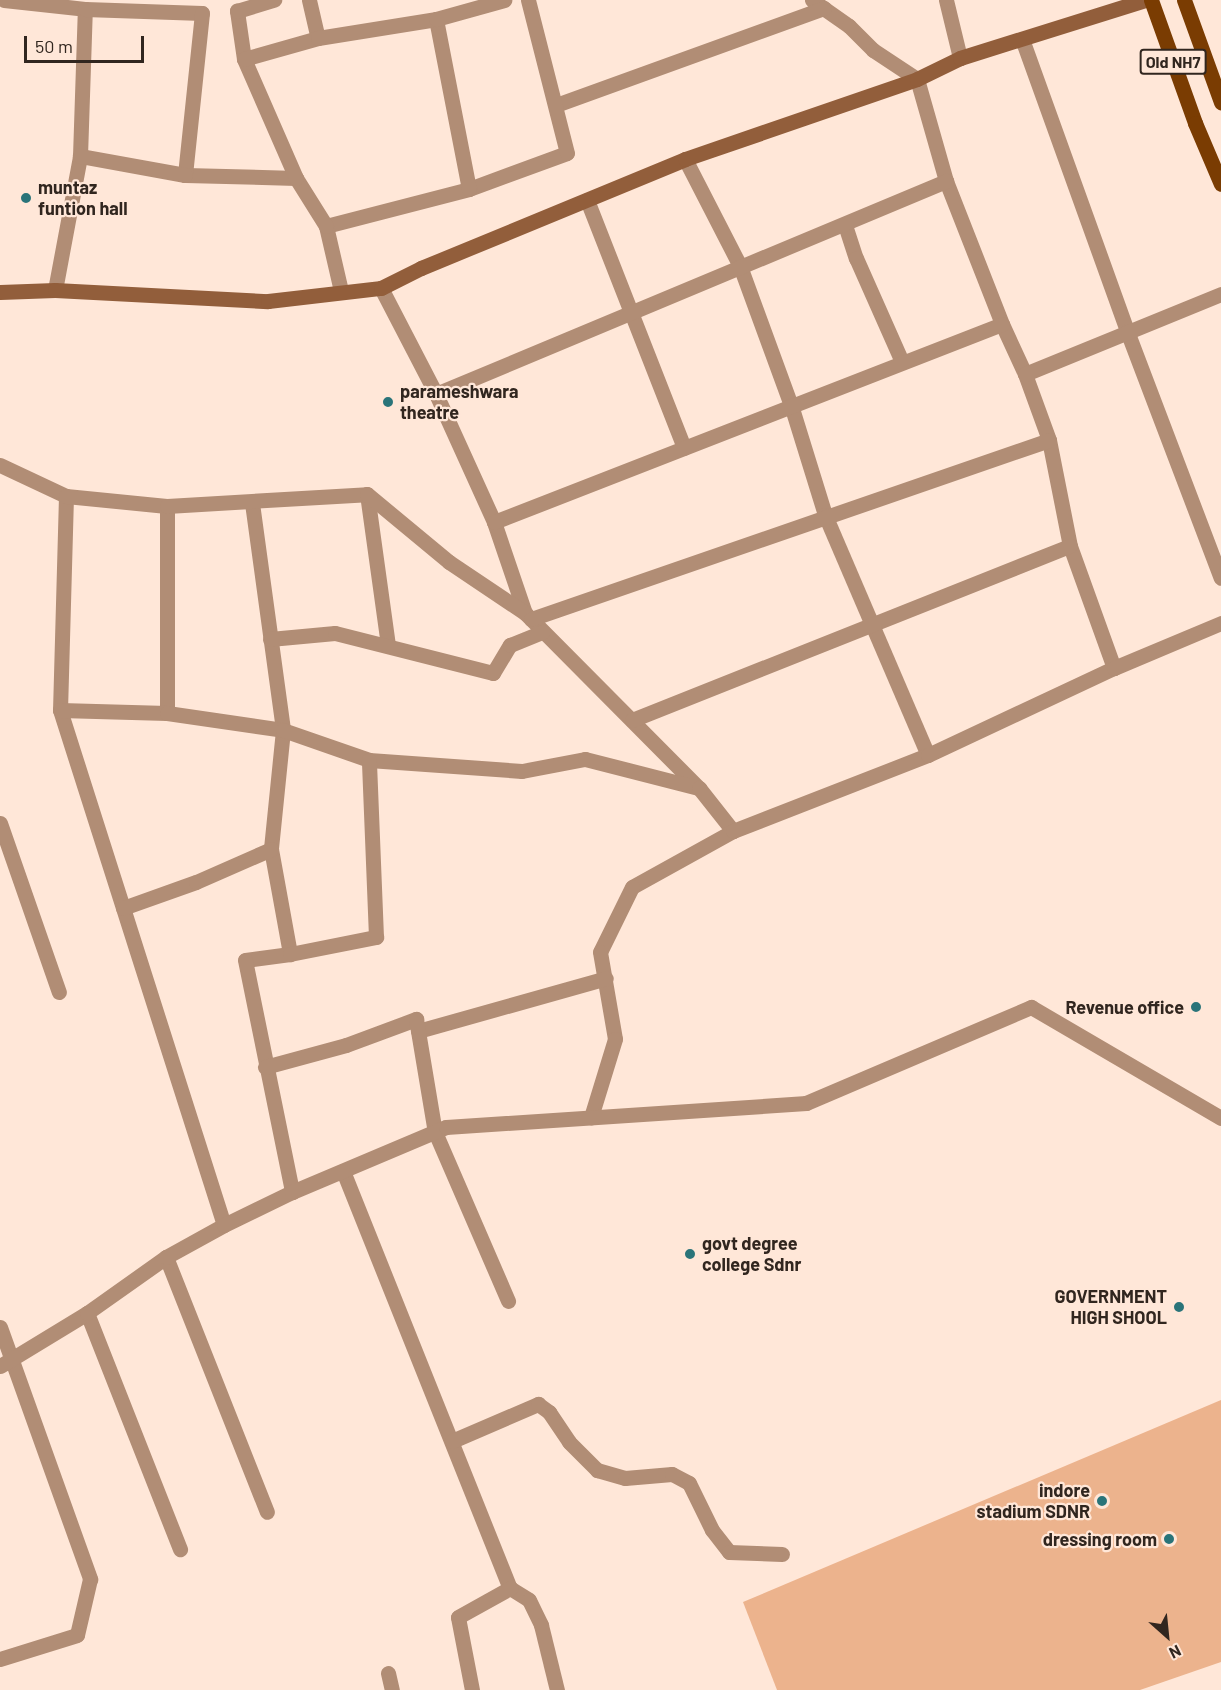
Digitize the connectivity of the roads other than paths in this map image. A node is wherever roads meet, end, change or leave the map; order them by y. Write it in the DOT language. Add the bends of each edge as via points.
graph roads {
  1 [pos="4,0"];
  2 [pos="274,0"];
  3 [pos="309,0"];
  4 [pos="504,0"];
  5 [pos="528,0"];
  6 [pos="946,0"];
  7 [pos="1145,0"];
  8 [pos="1151,0"];
  9 [pos="1184,0"];
  10 [pos="486,2"];
  11 [pos="818,4"];
  12 [pos="85,9"];
  13 [pos="436,19"];
  14 [pos="318,38"];
  15 [pos="1022,39"];
  16 [pos="960,58"];
  17 [pos="244,59"];
  18 [pos="916,79"];
  19 [pos="1221,102"];
  20 [pos="556,105"];
  21 [pos="80,156"];
  22 [pos="685,159"];
  23 [pos="186,175"];
  24 [pos="296,178"];
  25 [pos="946,181"];
  26 [pos="1221,184"];
  27 [pos="469,189"];
  28 [pos="586,200"];
  29 [pos="845,225"];
  30 [pos="326,226"];
  31 [pos="740,266"];
  32 [pos="381,288"];
  33 [pos="55,290"];
  34 [pos="341,291"];
  35 [pos="0,292"];
  36 [pos="1221,294"];
  37 [pos="631,312"];
  38 [pos="1002,324"];
  39 [pos="1127,332"];
  40 [pos="902,362"];
  41 [pos="1025,374"];
  42 [pos="436,394"];
  43 [pos="791,405"];
  44 [pos="1049,440"];
  45 [pos="684,448"];
  46 [pos="0,465"];
  47 [pos="367,494"];
  48 [pos="66,496"];
  49 [pos="252,503"];
  50 [pos="167,506"];
  51 [pos="825,515"];
  52 [pos="494,522"];
  53 [pos="1070,546"];
  54 [pos="1221,578"];
  55 [pos="528,616"];
  56 [pos="1221,623"];
  57 [pos="873,624"];
  58 [pos="543,632"];
  59 [pos="270,639"];
  60 [pos="387,646"];
  61 [pos="1114,668"];
  62 [pos="60,710"];
  63 [pos="167,713"];
  64 [pos="632,720"];
  65 [pos="283,730"];
  66 [pos="928,755"];
  67 [pos="369,760"];
  68 [pos="699,788"];
  69 [pos="0,823"];
  70 [pos="733,831"];
  71 [pos="271,849"];
  72 [pos="123,908"];
  73 [pos="290,954"];
  74 [pos="606,978"];
  75 [pos="59,992"];
  76 [pos="418,1031"];
  77 [pos="265,1067"];
  78 [pos="591,1117"];
  79 [pos="1221,1118"];
  80 [pos="435,1132"];
  81 [pos="343,1171"];
  82 [pos="292,1192"];
  83 [pos="224,1226"];
  84 [pos="166,1257"];
  85 [pos="508,1301"];
  86 [pos="87,1313"];
  87 [pos="0,1328"];
  88 [pos="6,1363"];
  89 [pos="452,1441"];
  90 [pos="267,1512"];
  91 [pos="180,1549"];
  92 [pos="782,1554"];
  93 [pos="510,1588"];
  94 [pos="0,1659"];
  95 [pos="388,1673"];
  96 [pos="392,1690"];
  97 [pos="472,1690"];
  98 [pos="557,1690"];
  1 -- 12 [label="street"];
  2 -- 17 [label="street" via="237,11"];
  3 -- 14 [label="street"];
  4 -- 10 [label="street"];
  5 -- 20 [label="street"];
  6 -- 16 [label="street"];
  7 -- 15 [label="main road"];
  8 -- 26 [label="main road, Old NH7"];
  9 -- 19 [label="main road, Old NH7"];
  10 -- 13 [label="street"];
  11 -- 18 [label="street" via="849,26 873,50"];
  11 -- 20 [label="street"];
  12 -- 21 [label="street"];
  12 -- 23 [label="street" via="202,13"];
  13 -- 14 [label="street"];
  13 -- 27 [label="street"];
  14 -- 17 [label="street"];
  15 -- 16 [label="main road"];
  15 -- 39 [label="street"];
  16 -- 18 [label="main road"];
  17 -- 24 [label="street"];
  18 -- 22 [label="main road"];
  18 -- 25 [label="street"];
  20 -- 27 [label="street" via="567,153"];
  21 -- 23 [label="street"];
  21 -- 33 [label="street"];
  22 -- 28 [label="main road"];
  22 -- 31 [label="street"];
  23 -- 24 [label="street"];
  24 -- 30 [label="street"];
  25 -- 29 [label="street"];
  25 -- 38 [label="street"];
  27 -- 30 [label="street"];
  28 -- 32 [label="main road"];
  28 -- 37 [label="street"];
  29 -- 31 [label="street"];
  29 -- 40 [label="street"];
  30 -- 34 [label="street"];
  31 -- 37 [label="street"];
  31 -- 43 [label="street"];
  32 -- 34 [label="main road"];
  32 -- 42 [label="street"];
  33 -- 34 [label="main road" via="268,301"];
  33 -- 35 [label="main road"];
  36 -- 39 [label="street"];
  37 -- 42 [label="street"];
  37 -- 45 [label="street"];
  38 -- 40 [label="street"];
  38 -- 41 [label="street"];
  39 -- 41 [label="street"];
  39 -- 54 [label="street"];
  40 -- 43 [label="street"];
  41 -- 44 [label="street"];
  42 -- 52 [label="street"];
  43 -- 45 [label="street"];
  43 -- 51 [label="street"];
  44 -- 51 [label="street"];
  44 -- 53 [label="street"];
  45 -- 52 [label="street"];
  46 -- 48 [label="street"];
  47 -- 49 [label="street"];
  47 -- 55 [label="street" via="449,562"];
  47 -- 60 [label="street"];
  48 -- 50 [label="street"];
  48 -- 62 [label="street"];
  49 -- 50 [label="street"];
  49 -- 59 [label="street"];
  50 -- 63 [label="street"];
  51 -- 55 [label="street"];
  51 -- 57 [label="street"];
  52 -- 55 [label="street"];
  53 -- 57 [label="street"];
  53 -- 61 [label="street"];
  55 -- 58 [label="street"];
  56 -- 61 [label="street"];
  57 -- 64 [label="street"];
  57 -- 66 [label="street"];
  58 -- 60 [label="street" via="510,645 493,673"];
  58 -- 64 [label="street"];
  59 -- 60 [label="street" via="335,633"];
  59 -- 65 [label="street"];
  61 -- 66 [label="street"];
  62 -- 63 [label="street"];
  62 -- 72 [label="street"];
  63 -- 65 [label="street"];
  64 -- 68 [label="street"];
  65 -- 67 [label="street"];
  65 -- 71 [label="street"];
  66 -- 70 [label="street"];
  67 -- 68 [label="street" via="522,771 585,759"];
  67 -- 73 [label="street" via="376,937"];
  68 -- 70 [label="street"];
  69 -- 75 [label="street"];
  70 -- 74 [label="street" via="632,887 600,952"];
  71 -- 72 [label="street"];
  71 -- 73 [label="street"];
  72 -- 83 [label="street"];
  73 -- 77 [label="street" via="244,960"];
  74 -- 76 [label="street"];
  74 -- 78 [label="street" via="615,1039"];
  76 -- 77 [label="street" via="416,1019 346,1045"];
  76 -- 80 [label="street"];
  77 -- 82 [label="street"];
  78 -- 79 [label="street" via="806,1102 1031,1007"];
  78 -- 80 [label="street" via="446,1127"];
  80 -- 81 [label="street"];
  80 -- 85 [label="street"];
  81 -- 82 [label="street"];
  81 -- 89 [label="street"];
  82 -- 83 [label="street"];
  83 -- 84 [label="street"];
  84 -- 86 [label="street"];
  84 -- 90 [label="street"];
  86 -- 88 [label="street"];
  86 -- 91 [label="street"];
  87 -- 88 [label="street"];
  88 -- 94 [label="street" via="90,1579 78,1635"];
  89 -- 92 [label="street" via="538,1404 597,1470 625,1478 672,1474 689,1482 712,1530 729,1552"];
  89 -- 93 [label="street"];
  93 -- 97 [label="street" via="458,1617"];
  93 -- 98 [label="street" via="529,1600 541,1625"];
  95 -- 96 [label="street"];
}
